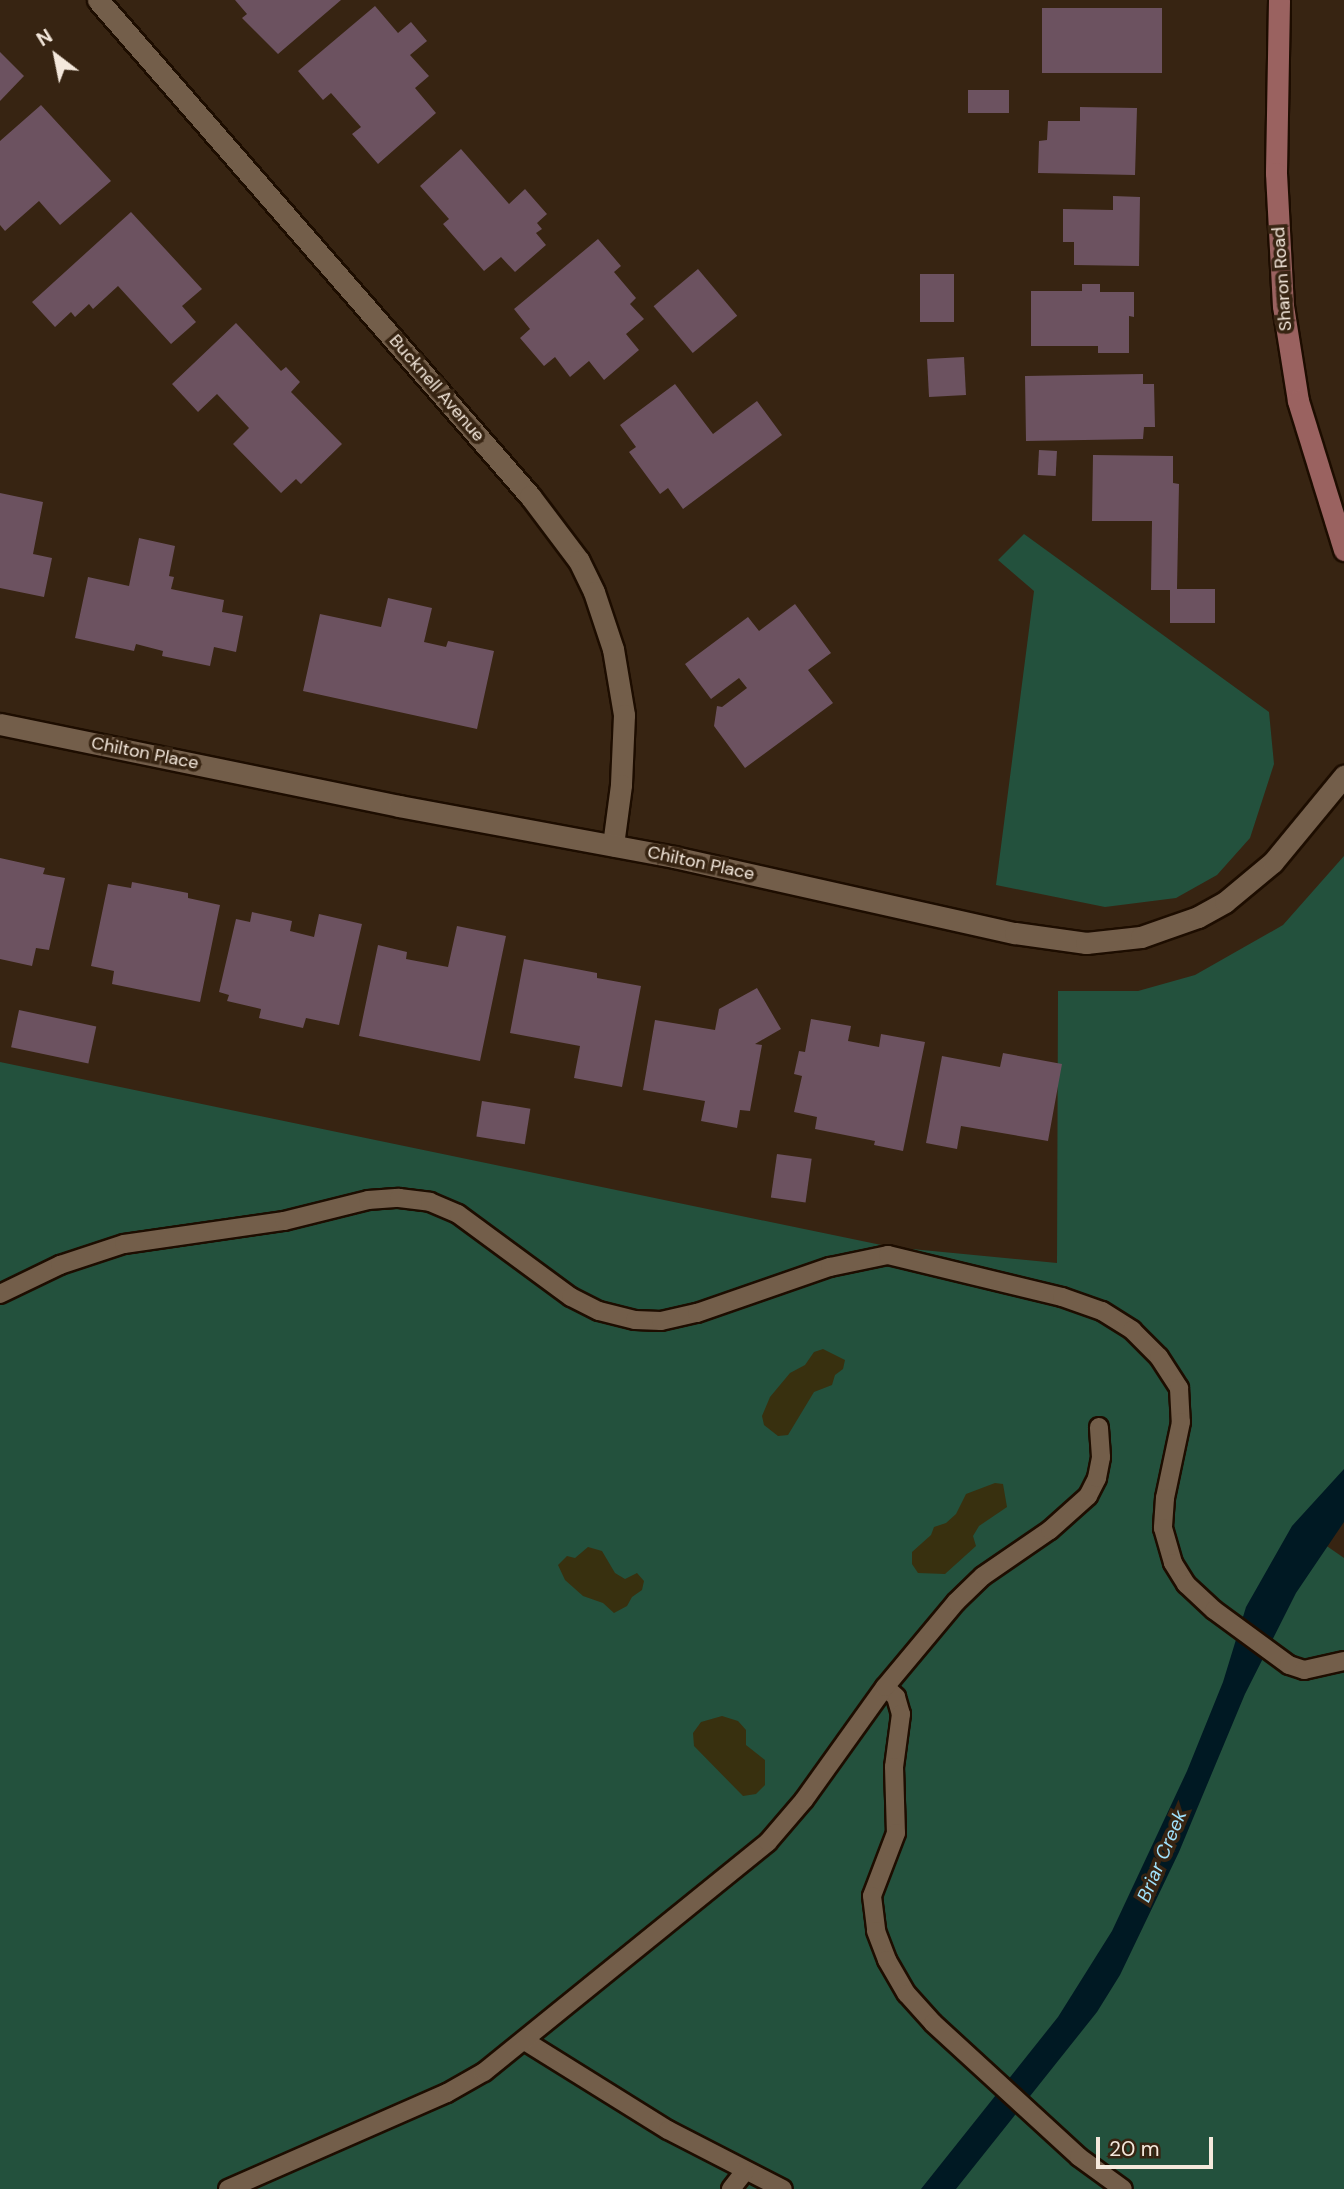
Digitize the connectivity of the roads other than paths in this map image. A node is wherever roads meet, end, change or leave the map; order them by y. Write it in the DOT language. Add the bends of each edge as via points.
graph roads {
  1 [pos="98,0"];
  2 [pos="1279,0"];
  3 [pos="1344,550"];
  4 [pos="0,724"];
  5 [pos="1344,776"];
  6 [pos="613,845"];
  7 [pos="0,1294"];
  8 [pos="1099,1427"];
  9 [pos="1344,1661"];
  10 [pos="885,1687"];
  11 [pos="525,2041"];
  12 [pos="746,2171"];
  13 [pos="228,2189"];
  14 [pos="731,2189"];
  15 [pos="783,2189"];
  16 [pos="1123,2189"];
  1 -- 6 [label="street, Bucknell Avenue" via="516,480 579,561 603,615 623,706 624,747"];
  2 -- 3 [label="street, Sharon Road" via="1276,173 1283,306 1298,401"];
  4 -- 6 [label="street, Chilton Place"];
  5 -- 6 [label="street, Chilton Place" via="1250,884 1198,917 1113,942 1051,940"];
  7 -- 9 [label="lane" via="60,1265 124,1244 284,1221 368,1200 399,1198 430,1202 458,1214 571,1297 598,1311 635,1320 662,1321 698,1313 843,1263 888,1255 1062,1297 1117,1319 1146,1343 1174,1380 1181,1398 1181,1422 1164,1498 1163,1528 1173,1563 1186,1584 1285,1661 1304,1670"];
  8 -- 10 [label="lane" via="1101,1457 1088,1496 1050,1530 971,1586"];
  10 -- 11 [label="lane" via="768,1842"];
  10 -- 16 [label="lane" via="896,1697 901,1714 894,1767 897,1824 874,1886 876,1931 887,1960 907,1994 982,2068 1094,2169"];
  11 -- 12 [label="lane" via="668,2130"];
  11 -- 13 [label="lane" via="447,2093"];
  12 -- 14 [label="lane"];
  12 -- 15 [label="lane"];
}
